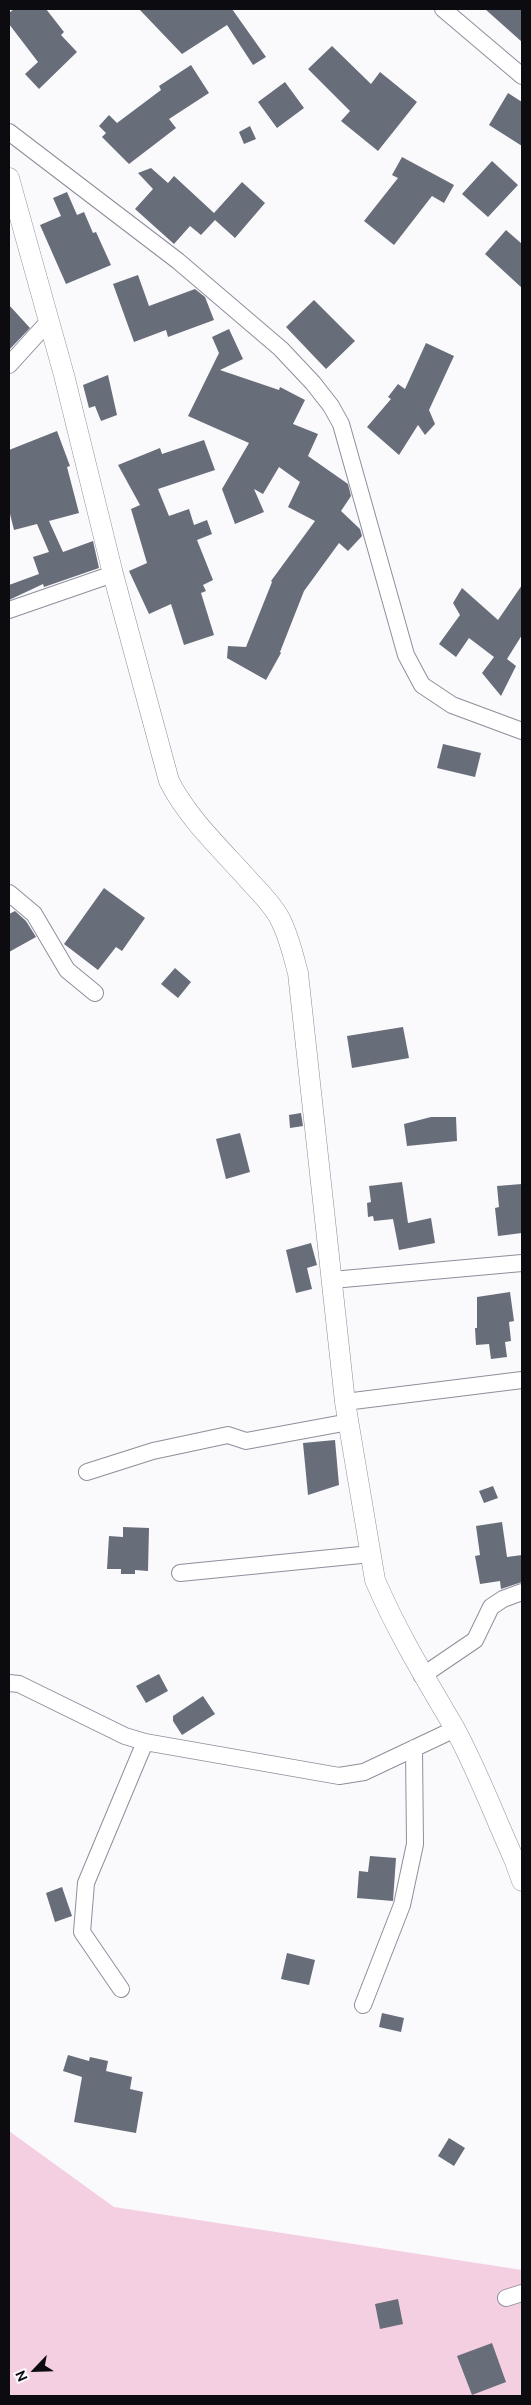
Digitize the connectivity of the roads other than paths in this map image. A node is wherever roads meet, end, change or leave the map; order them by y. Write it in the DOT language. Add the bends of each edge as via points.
graph roads {
  1 [pos="443,9"];
  2 [pos="522,76"];
  3 [pos="9,132"];
  4 [pos="9,179"];
  5 [pos="49,320"];
  6 [pos="9,365"];
  7 [pos="113,574"];
  8 [pos="9,610"];
  9 [pos="522,731"];
  10 [pos="9,893"];
  11 [pos="95,993"];
  12 [pos="522,1264"];
  13 [pos="332,1280"];
  14 [pos="522,1380"];
  15 [pos="345,1402"];
  16 [pos="349,1422"];
  17 [pos="86,1472"];
  18 [pos="371,1554"];
  19 [pos="180,1573"];
  20 [pos="522,1592"];
  21 [pos="422,1676"];
  22 [pos="9,1682"];
  23 [pos="455,1729"];
  24 [pos="145,1742"];
  25 [pos="414,1748"];
  26 [pos="522,1881"];
  27 [pos="121,1989"];
  28 [pos="363,2005"];
  29 [pos="522,2293"];
  30 [pos="506,2298"];
  1 -- 2 [label="street"];
  3 -- 9 [label="street" via="178,261 281,349 313,383 341,424 406,655 422,685 452,705"];
  4 -- 5 [label="street"];
  5 -- 6 [label="street"];
  5 -- 7 [label="street"];
  7 -- 8 [label="street"];
  7 -- 13 [label="street" via="169,781 192,818 262,894 279,918 291,944 298,974"];
  10 -- 11 [label="street" via="34,914 67,970"];
  12 -- 13 [label="street"];
  13 -- 15 [label="street"];
  14 -- 15 [label="street"];
  15 -- 16 [label="street"];
  16 -- 17 [label="street" via="246,1441 228,1435 153,1451"];
  16 -- 18 [label="street"];
  18 -- 19 [label="street"];
  18 -- 21 [label="street" via="375,1580"];
  20 -- 21 [label="street" via="491,1607 475,1640"];
  21 -- 23 [label="street"];
  22 -- 24 [label="street"];
  23 -- 25 [label="street"];
  23 -- 26 [label="street"];
  24 -- 25 [label="street" via="339,1776 364,1772"];
  24 -- 27 [label="street" via="86,1883 82,1932"];
  25 -- 28 [label="street" via="415,1844 402,1905"];
  29 -- 30 [label="street"];
}
